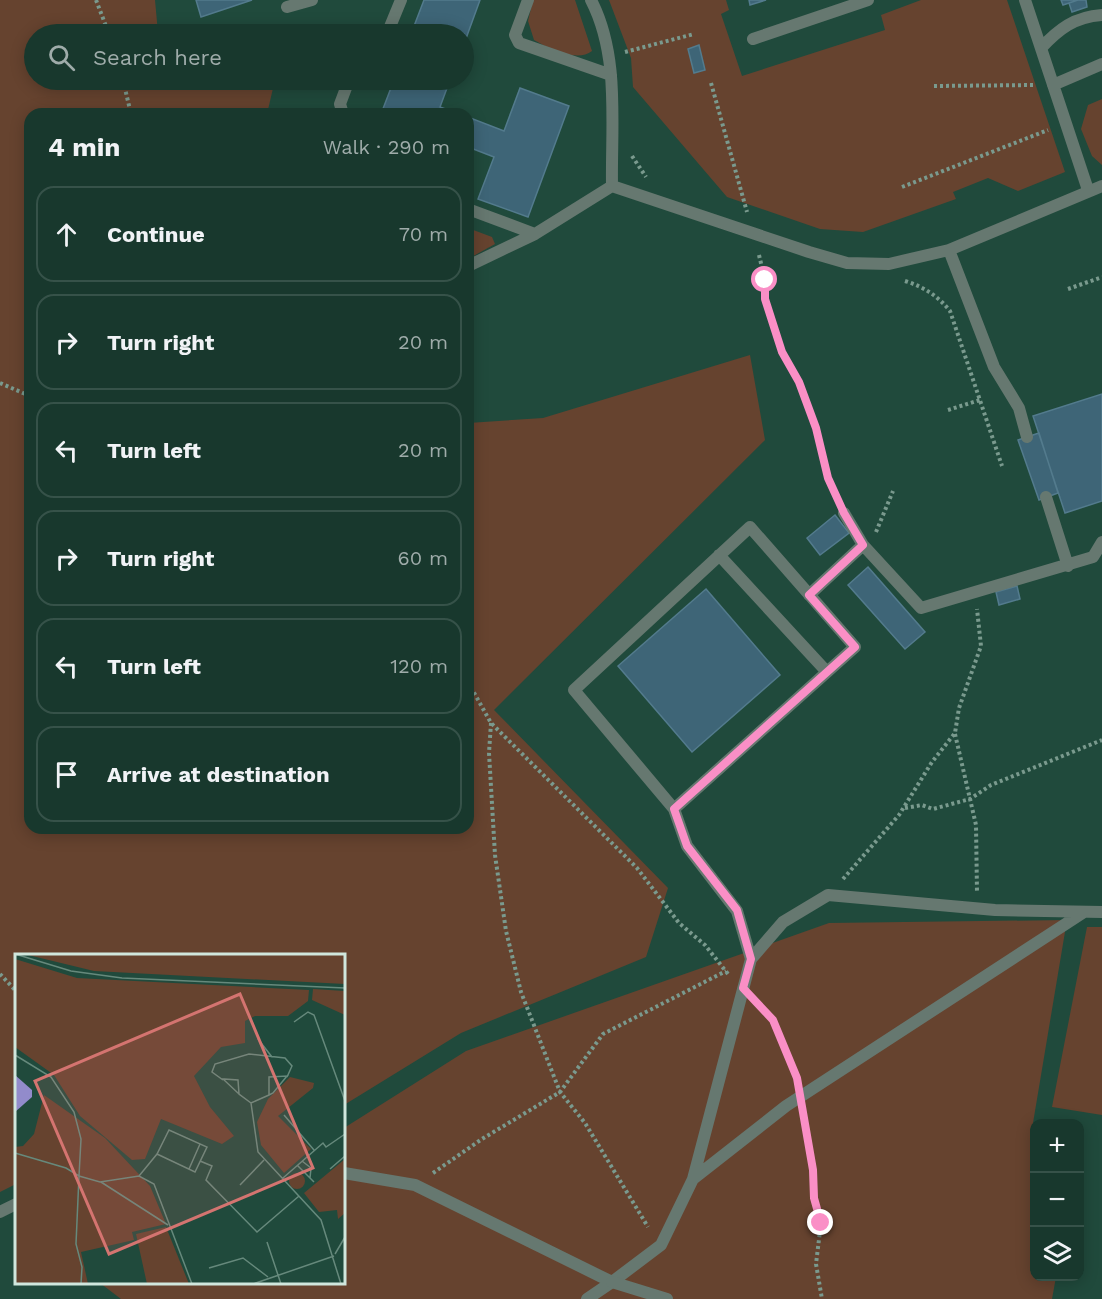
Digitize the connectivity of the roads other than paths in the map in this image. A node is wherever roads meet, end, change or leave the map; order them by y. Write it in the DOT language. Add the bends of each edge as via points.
graph roads {
  1 [pos="312,0"];
  2 [pos="401,0"];
  3 [pos="528,0"];
  4 [pos="591,0"];
  5 [pos="868,0"];
  6 [pos="1025,0"];
  7 [pos="286,7"];
  8 [pos="1102,15"];
  9 [pos="391,24"];
  10 [pos="753,39"];
  11 [pos="1041,48"];
  12 [pos="1102,64"];
  13 [pos="611,75"];
  14 [pos="1053,85"];
  15 [pos="345,90"];
  16 [pos="341,108"];
  17 [pos="612,186"];
  18 [pos="1102,186"];
  19 [pos="1088,190"];
  20 [pos="474,211"];
  21 [pos="535,234"];
  22 [pos="949,250"];
  23 [pos="474,263"];
  24 [pos="1027,437"];
  25 [pos="1046,497"];
  26 [pos="844,513"];
  27 [pos="1102,542"];
  28 [pos="863,545"];
  29 [pos="719,555"];
  30 [pos="1068,566"];
  31 [pos="809,595"];
  32 [pos="827,672"];
  33 [pos="674,809"];
  34 [pos="1084,912"];
  35 [pos="1102,912"];
  36 [pos="751,959"];
  37 [pos="345,1173"];
  38 [pos="693,1179"];
  39 [pos="15,1204"];
  40 [pos="0,1212"];
  41 [pos="612,1282"];
  42 [pos="587,1299"];
  43 [pos="667,1299"];
  1 -- 7 [label="street"];
  2 -- 9 [label="street"];
  3 -- 13 [label="street" via="515,35 519,43"];
  4 -- 13 [label="street" via="600,18"];
  5 -- 10 [label="street"];
  6 -- 11 [label="street"];
  8 -- 11 [label="street" via="1069,23"];
  11 -- 14 [label="street"];
  12 -- 14 [label="street"];
  13 -- 17 [label="street"];
  14 -- 19 [label="street"];
  15 -- 16 [label="street"];
  17 -- 21 [label="street"];
  17 -- 22 [label="street" via="847,263 890,264"];
  18 -- 19 [label="street"];
  19 -- 22 [label="street"];
  20 -- 21 [label="street"];
  21 -- 23 [label="street"];
  22 -- 24 [label="street" via="994,367 1019,408"];
  25 -- 30 [label="street"];
  26 -- 28 [label="street"];
  27 -- 30 [label="street" via="1094,557"];
  28 -- 30 [label="street" via="921,608"];
  28 -- 31 [label="street"];
  29 -- 31 [label="street" via="750,527"];
  29 -- 32 [label="street"];
  29 -- 33 [label="street" via="574,690"];
  31 -- 32 [label="street" via="855,647"];
  32 -- 33 [label="street"];
  33 -- 36 [label="street" via="687,846 737,910"];
  34 -- 35 [label="street"];
  34 -- 36 [label="street" via="978,908 828,895 783,922"];
  34 -- 38 [label="street" via="800,1096"];
  36 -- 38 [label="street"];
  37 -- 41 [label="street" via="415,1185"];
  38 -- 41 [label="street" via="661,1245"];
  39 -- 40 [label="street"];
  41 -- 42 [label="street"];
  41 -- 43 [label="street"];
}
